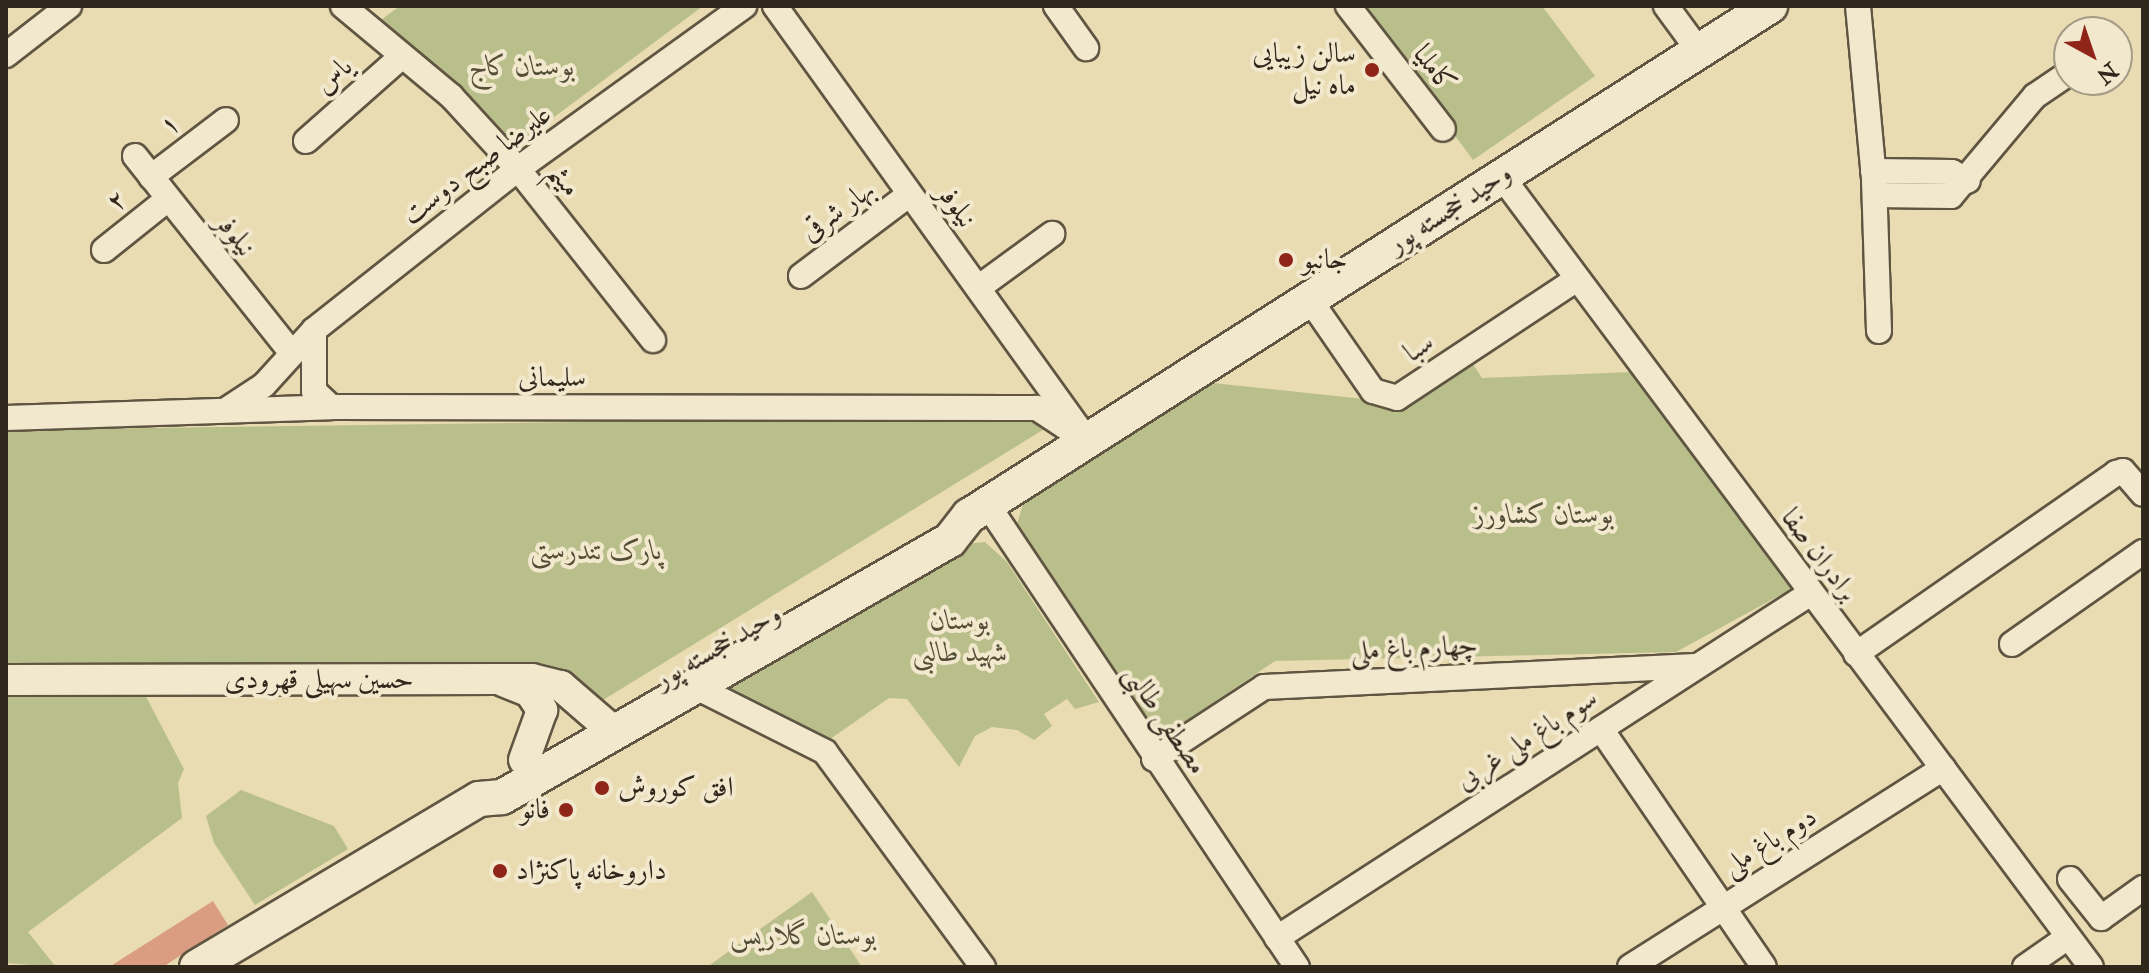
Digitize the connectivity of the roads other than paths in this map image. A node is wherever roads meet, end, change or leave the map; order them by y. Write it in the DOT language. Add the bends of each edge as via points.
graph roads {
  1 [pos="69,6"];
  2 [pos="343,6"];
  3 [pos="744,6"];
  4 [pos="775,6"];
  5 [pos="1056,6"];
  6 [pos="1348,6"];
  7 [pos="1666,6"];
  8 [pos="1770,6"];
  9 [pos="1858,6"];
  10 [pos="1086,48"];
  11 [pos="1699,51"];
  12 [pos="6,55"];
  13 [pos="402,56"];
  14 [pos="2053,84"];
  15 [pos="226,120"];
  16 [pos="1443,129"];
  17 [pos="306,141"];
  18 [pos="135,156"];
  19 [pos="518,169"];
  20 [pos="151,177"];
  21 [pos="1502,177"];
  22 [pos="1874,183"];
  23 [pos="910,194"];
  24 [pos="168,199"];
  25 [pos="1052,234"];
  26 [pos="104,250"];
  27 [pos="801,276"];
  28 [pos="1575,280"];
  29 [pos="978,288"];
  30 [pos="1319,313"];
  31 [pos="314,330"];
  32 [pos="1879,331"];
  33 [pos="653,340"];
  34 [pos="290,351"];
  35 [pos="331,407"];
  36 [pos="227,409"];
  37 [pos="6,418"];
  38 [pos="1087,441"];
  39 [pos="2143,494"];
  40 [pos="978,510"];
  41 [pos="2143,552"];
  42 [pos="1811,593"];
  43 [pos="2012,644"];
  44 [pos="1856,654"];
  45 [pos="1697,666"];
  46 [pos="497,679"];
  47 [pos="6,680"];
  48 [pos="692,685"];
  49 [pos="607,723"];
  50 [pos="1601,729"];
  51 [pos="1154,759"];
  52 [pos="524,760"];
  53 [pos="1943,768"];
  54 [pos="479,799"];
  55 [pos="2070,879"];
  56 [pos="2143,888"];
  57 [pos="1723,907"];
  58 [pos="2068,937"];
  59 [pos="1277,938"];
  60 [pos="1293,966"];
  61 [pos="197,967"];
  62 [pos="983,967"];
  63 [pos="1630,967"];
  64 [pos="1764,967"];
  65 [pos="2025,967"];
  66 [pos="2091,967"];
  1 -- 12 [label="street"];
  2 -- 13 [label="street, میثم"];
  3 -- 19 [label="street, علیرضا صبح دوست"];
  4 -- 23 [label="street, نیلوفر"];
  5 -- 10 [label="street"];
  6 -- 16 [label="street, کاملیا"];
  7 -- 11 [label="street"];
  8 -- 11 [label="main road, وحید خجسته پور"];
  9 -- 22 [label="street"];
  11 -- 21 [label="main road, وحید خجسته پور"];
  13 -- 17 [label="street, یاس"];
  13 -- 19 [label="street, میثم" via="451,96"];
  14 -- 22 [label="street" via="2035,96 1968,181 1952,172"];
  15 -- 20 [label="street, ۱"];
  18 -- 20 [label="street, نیلوفر"];
  19 -- 31 [label="street, علیرضا صبح دوست"];
  19 -- 33 [label="street, میثم"];
  20 -- 24 [label="street, نیلوفر"];
  21 -- 28 [label="street, برادران صفا"];
  21 -- 38 [label="main road, وحید خجسته پور"];
  22 -- 32 [label="street"];
  23 -- 27 [label="street, بهار شرقی"];
  23 -- 29 [label="street, نیلوفر"];
  24 -- 26 [label="street, ۲"];
  24 -- 34 [label="street, نیلوفر"];
  25 -- 29 [label="street"];
  28 -- 30 [label="street, سبا" via="1397,398 1373,391"];
  28 -- 42 [label="street, برادران صفا"];
  29 -- 38 [label="street, نیلوفر"];
  31 -- 34 [label="street, علیرضا صبح دوست"];
  31 -- 35 [label="street" via="314,391"];
  34 -- 36 [label="street, علیرضا صبح دوست" via="264,385"];
  35 -- 36 [label="street, سلیمانی"];
  35 -- 38 [label="street, سلیمانی" via="1037,408"];
  36 -- 37 [label="street, سلیمانی"];
  38 -- 40 [label="main road, وحید خجسته پور"];
  39 -- 44 [label="street" via="2123,471 2116,473"];
  40 -- 48 [label="main road, وحید خجسته پور" via="950,540"];
  40 -- 49 [label="main road, وحید خجسته پور" via="941,518"];
  40 -- 51 [label="street, مصطفی طالبی"];
  41 -- 43 [label="street"];
  42 -- 44 [label="street, برادران صفا"];
  42 -- 45 [label="street, سوم باغ ملی غربی"];
  44 -- 53 [label="street, برادران صفا"];
  45 -- 50 [label="street, سوم باغ ملی غربی"];
  45 -- 51 [label="street, چهارم باغ ملی" via="1264,687"];
  46 -- 47 [label="street, حسین سهیلی قهرودی"];
  46 -- 49 [label="street, حسین سهیلی قهرودی" via="549,681"];
  46 -- 52 [label="street" via="530,692 542,710"];
  48 -- 49 [label="main road, وحید خجسته پور"];
  48 -- 62 [label="street" via="825,752"];
  49 -- 52 [label="main road, وحید خجسته پور"];
  49 -- 54 [label="main road, وحید خجسته پور" via="502,797"];
  50 -- 57 [label="street"];
  50 -- 59 [label="street, سوم باغ ملی غربی"];
  51 -- 59 [label="street, مصطفی طالبی"];
  52 -- 54 [label="main road, وحید خجسته پور" via="491,780"];
  53 -- 57 [label="street, دوم باغ ملی"];
  53 -- 58 [label="street, برادران صفا"];
  54 -- 61 [label="main road, وحید خجسته پور"];
  55 -- 56 [label="street" via="2101,918"];
  57 -- 63 [label="street, دوم باغ ملی"];
  57 -- 64 [label="street"];
  58 -- 65 [label="street"];
  58 -- 66 [label="street, برادران صفا"];
  59 -- 60 [label="street, مصطفی طالبی"];
}
